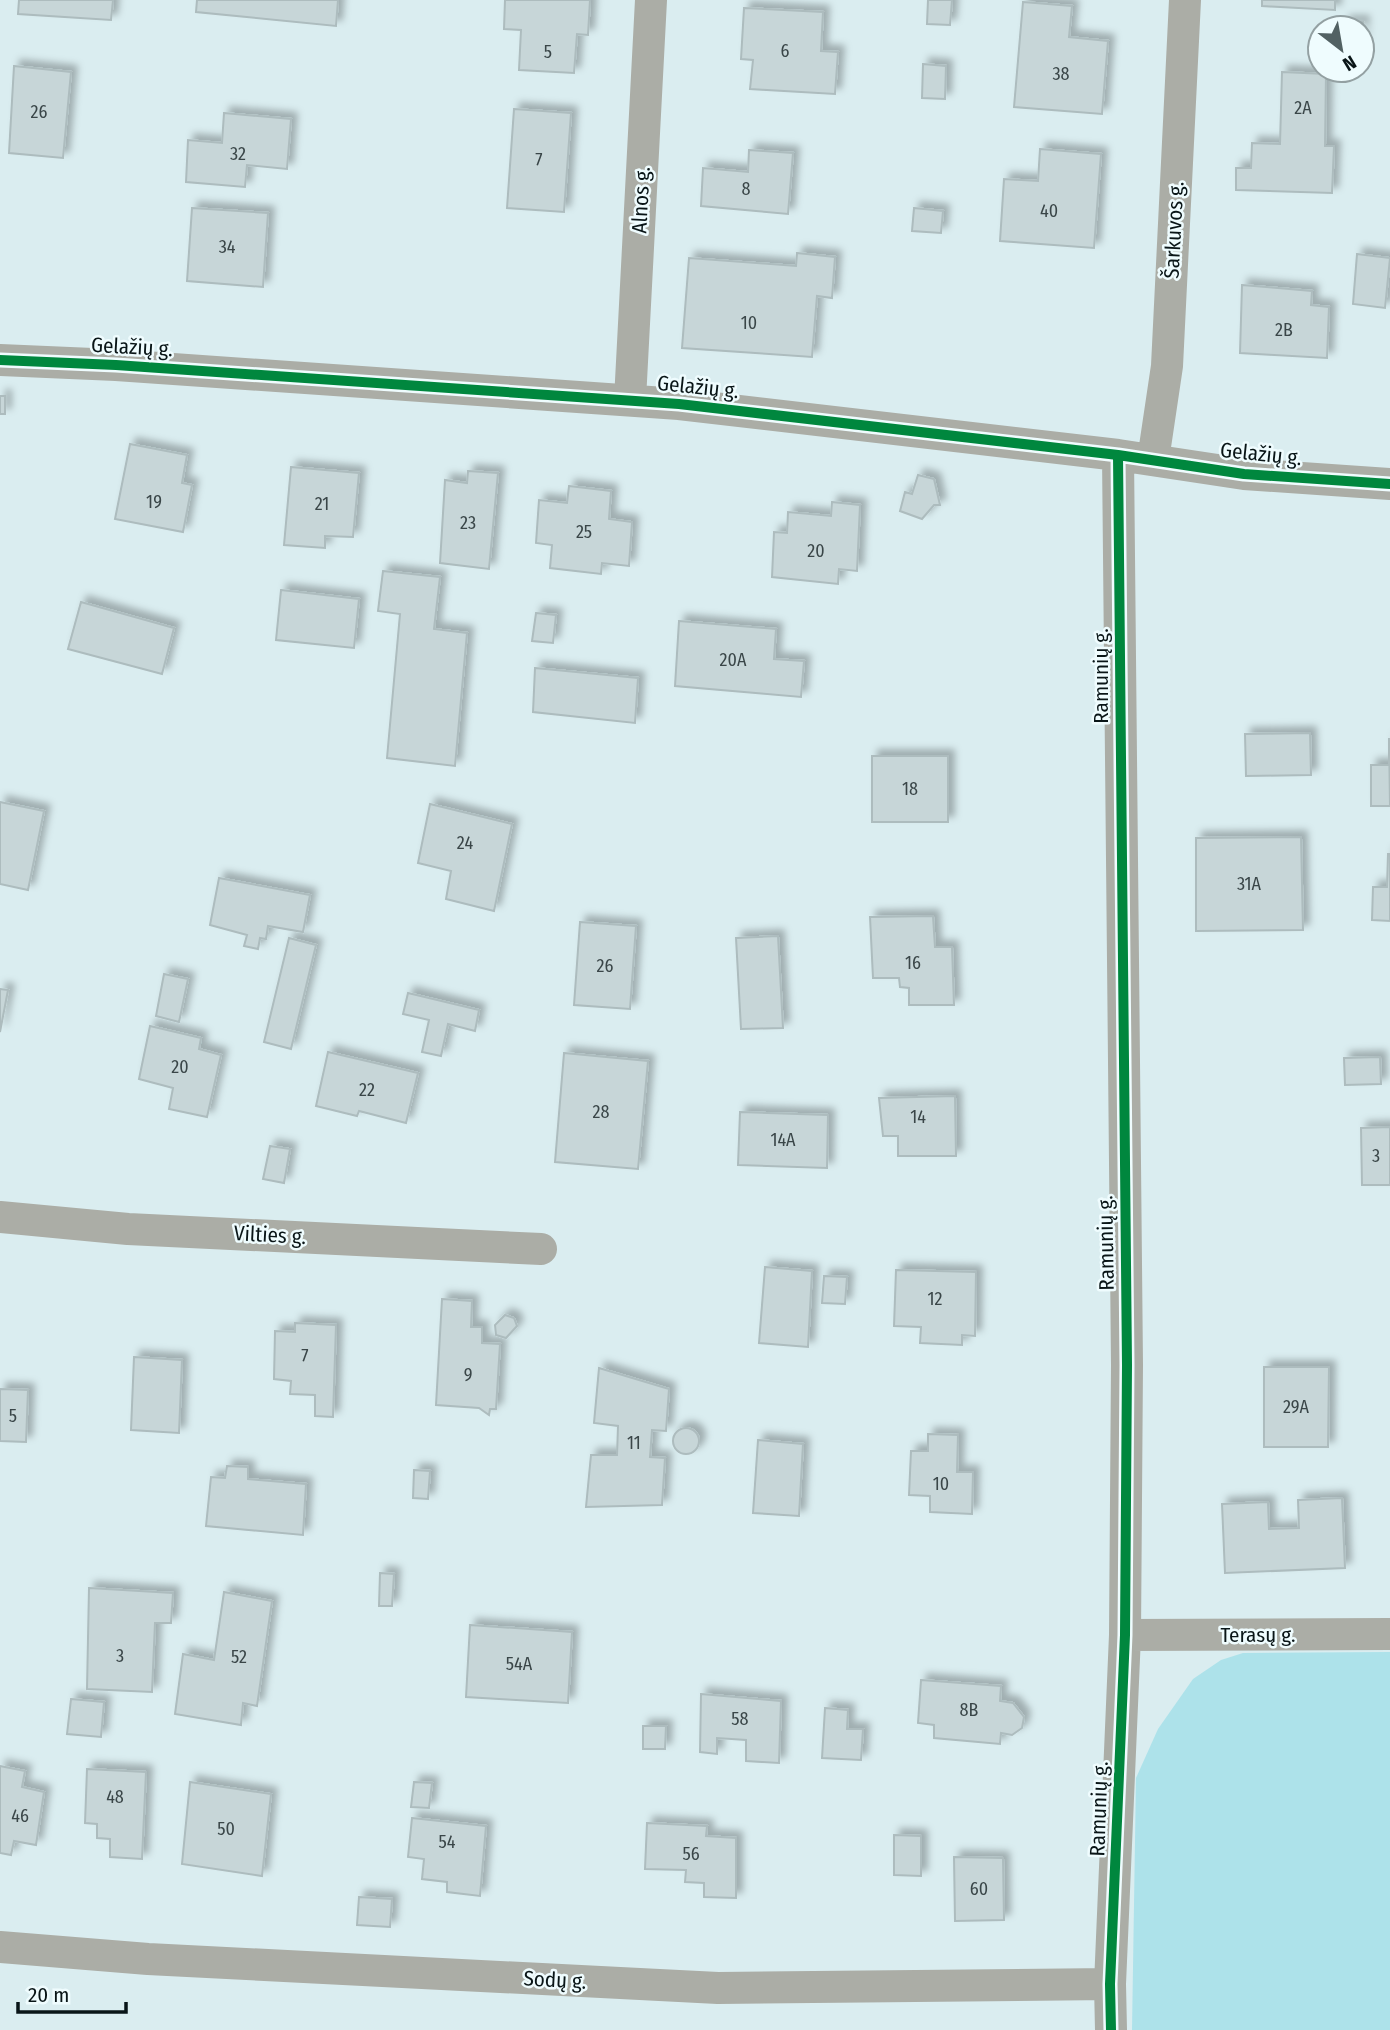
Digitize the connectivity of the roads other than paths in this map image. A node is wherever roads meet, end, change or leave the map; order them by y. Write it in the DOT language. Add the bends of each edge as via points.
graph roads {
  1 [pos="651,0"];
  2 [pos="1185,0"];
  3 [pos="0,360"];
  4 [pos="630,400"];
  5 [pos="1118,455"];
  6 [pos="1153,460"];
  7 [pos="1390,484"];
  8 [pos="0,1217"];
  9 [pos="541,1250"];
  10 [pos="1390,1634"];
  11 [pos="1125,1635"];
  12 [pos="0,1947"];
  13 [pos="1110,1984"];
  14 [pos="1111,2030"];
  1 -- 4 [label="street, Alnos g."];
  2 -- 6 [label="street, Šarkuvos g." via="1167,366"];
  3 -- 4 [label="street, Gelažių g."];
  4 -- 5 [label="street, Gelažių g."];
  5 -- 6 [label="street, Gelažių g."];
  5 -- 11 [label="street, Ramunių g." via="1127,1364"];
  6 -- 7 [label="street, Gelažių g." via="1244,474"];
  8 -- 9 [label="street, Vilties g." via="128,1229"];
  10 -- 11 [label="street, Terasų g."];
  11 -- 13 [label="street, Ramunių g."];
  12 -- 13 [label="street, Sodų g." via="148,1959 718,1988"];
  13 -- 14 [label="street, Ramunių g."];
}
